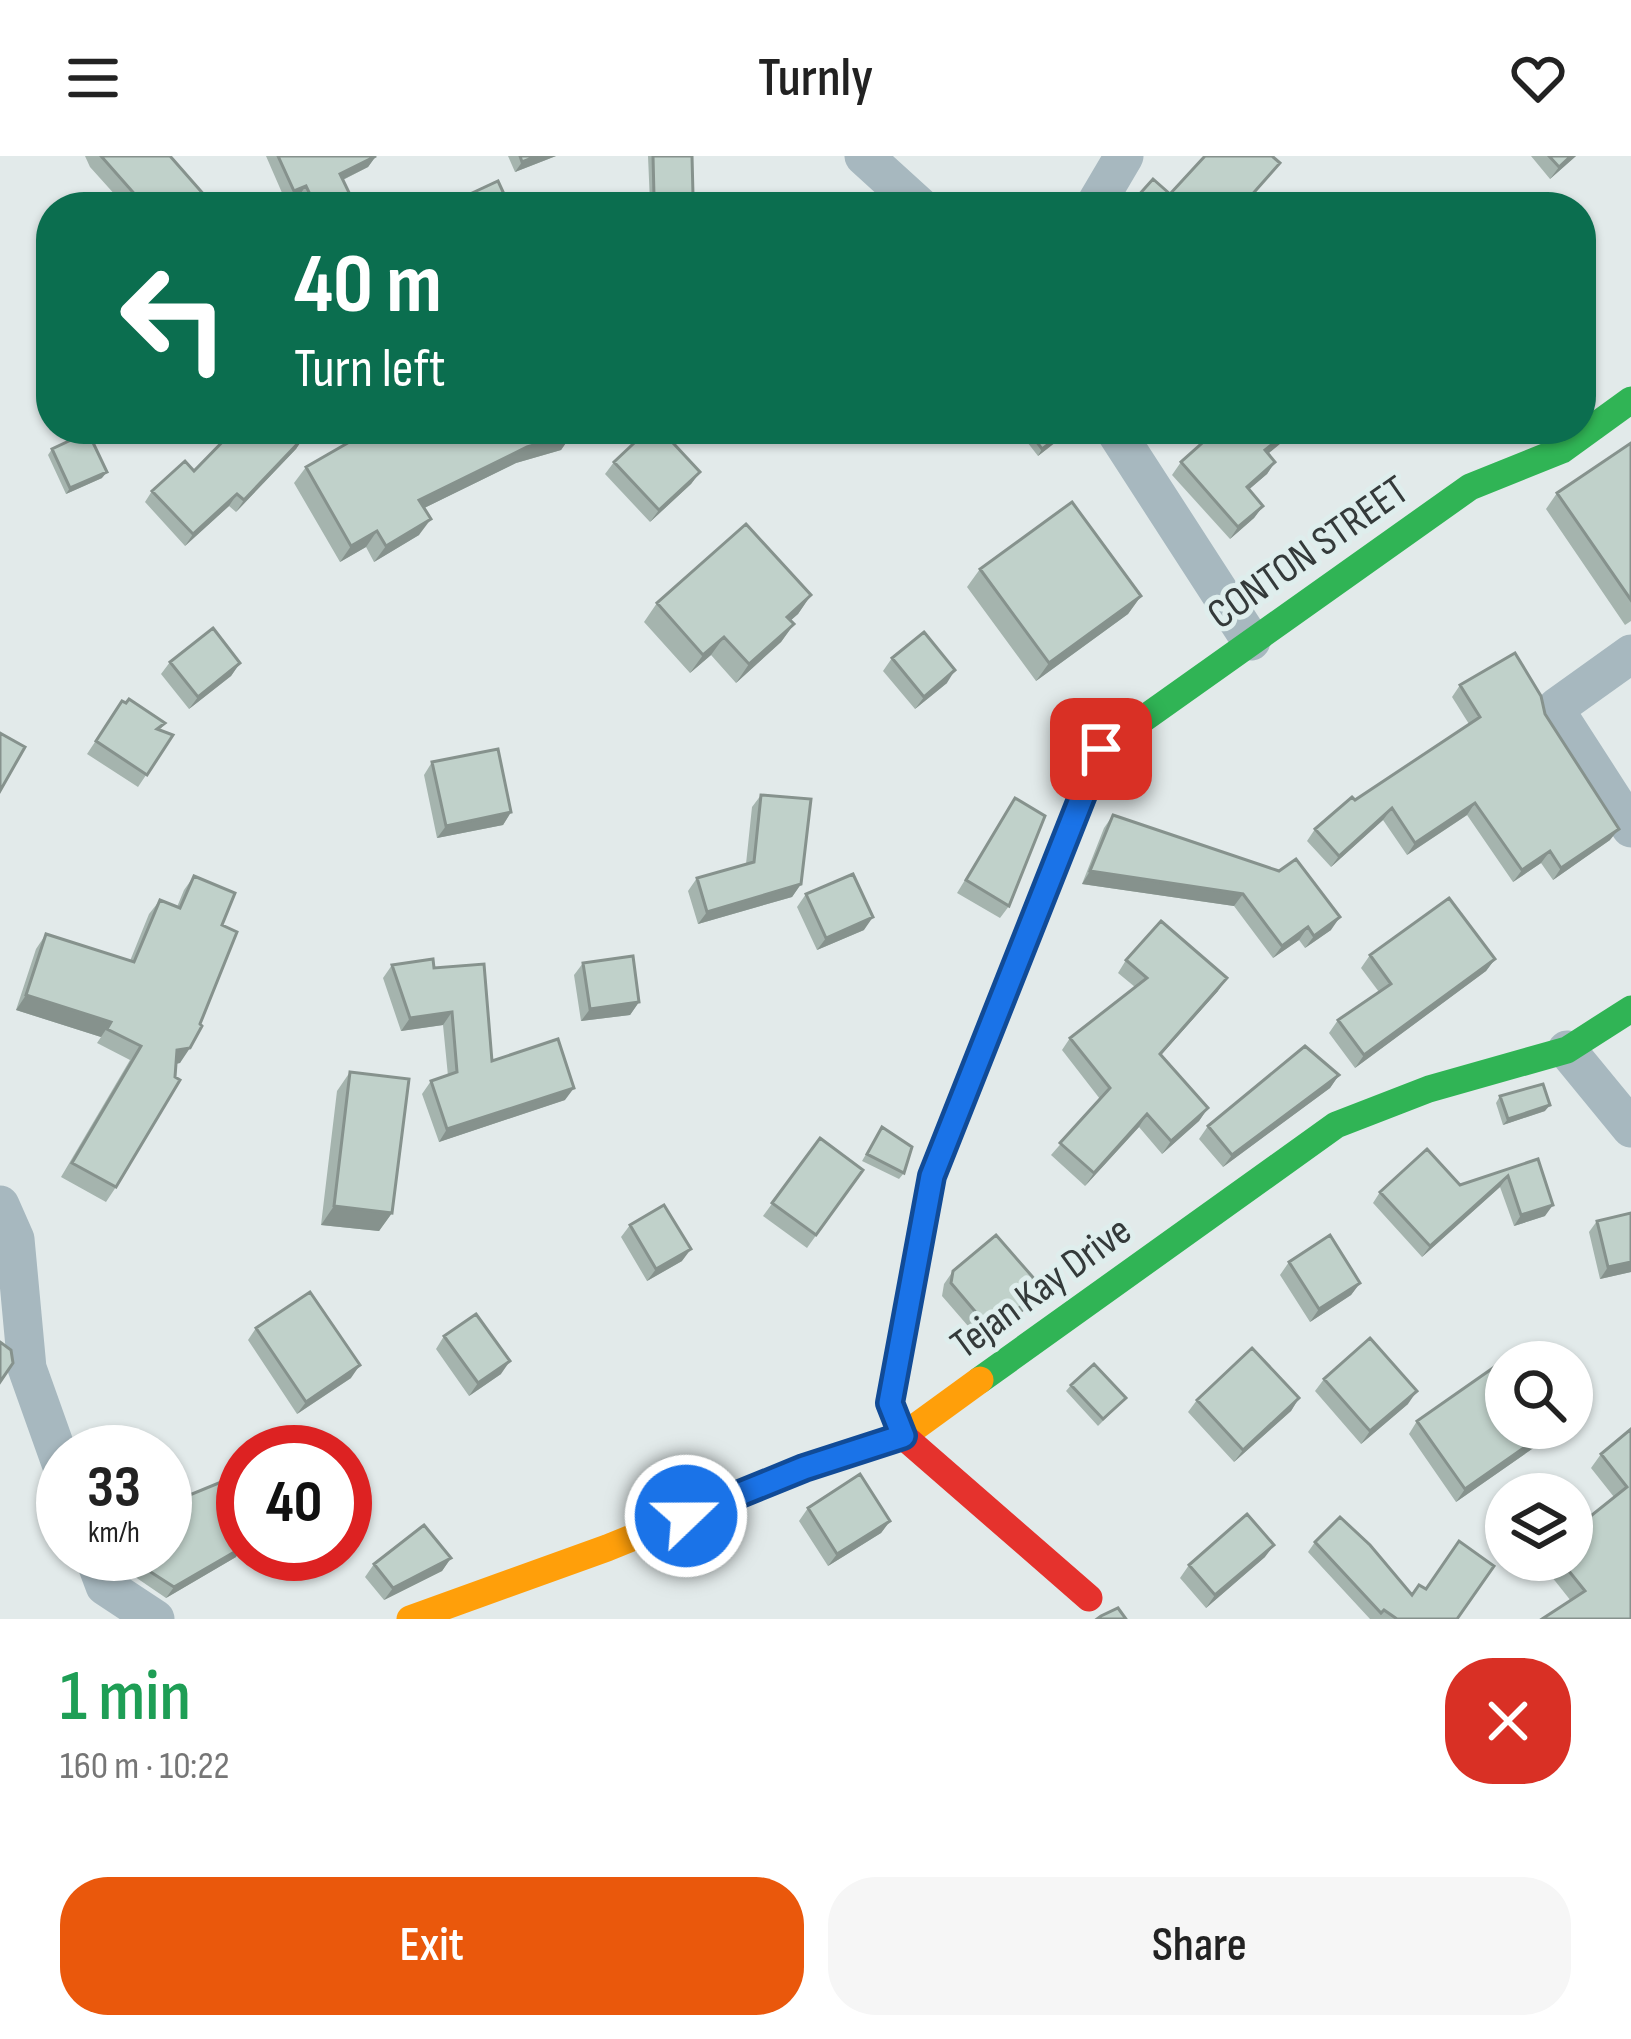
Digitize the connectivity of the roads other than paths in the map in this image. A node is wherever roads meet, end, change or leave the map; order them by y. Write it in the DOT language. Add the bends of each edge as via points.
graph roads {
  1 [pos="864,156"];
  2 [pos="1124,156"];
  3 [pos="904,192"];
  4 [pos="1103,192"];
  5 [pos="1631,400"];
  6 [pos="1596,425"];
  7 [pos="1124,444"];
  8 [pos="1570,444"];
  9 [pos="1251,641"];
  10 [pos="1631,654"];
  11 [pos="1631,828"];
  12 [pos="1631,1009"];
  13 [pos="1567,1050"];
  14 [pos="1631,1128"];
  15 [pos="0,1205"];
  16 [pos="47,1425"];
  17 [pos="903,1436"];
  18 [pos="102,1581"];
  19 [pos="1089,1598"];
  20 [pos="155,1619"];
  21 [pos="410,1619"];
  1 -- 3 [label="street"];
  2 -- 4 [label="street"];
  5 -- 6 [label="street, CONTON STREET"];
  7 -- 9 [label="street"];
  8 -- 9 [label="street, CONTON STREET" via="1470,487"];
  9 -- 17 [label="street, CONTON STREET" via="1101,749 932,1176 890,1403"];
  10 -- 11 [label="street" via="1557,707"];
  12 -- 13 [label="street, Tejan Kay Drive"];
  13 -- 14 [label="street"];
  13 -- 17 [label="street, Tejan Kay Drive" via="1336,1125"];
  15 -- 16 [label="street" via="15,1239 27,1368"];
  17 -- 19 [label="street"];
  17 -- 21 [label="street, Tejan Kay Drive"];
  18 -- 20 [label="street"];
}
